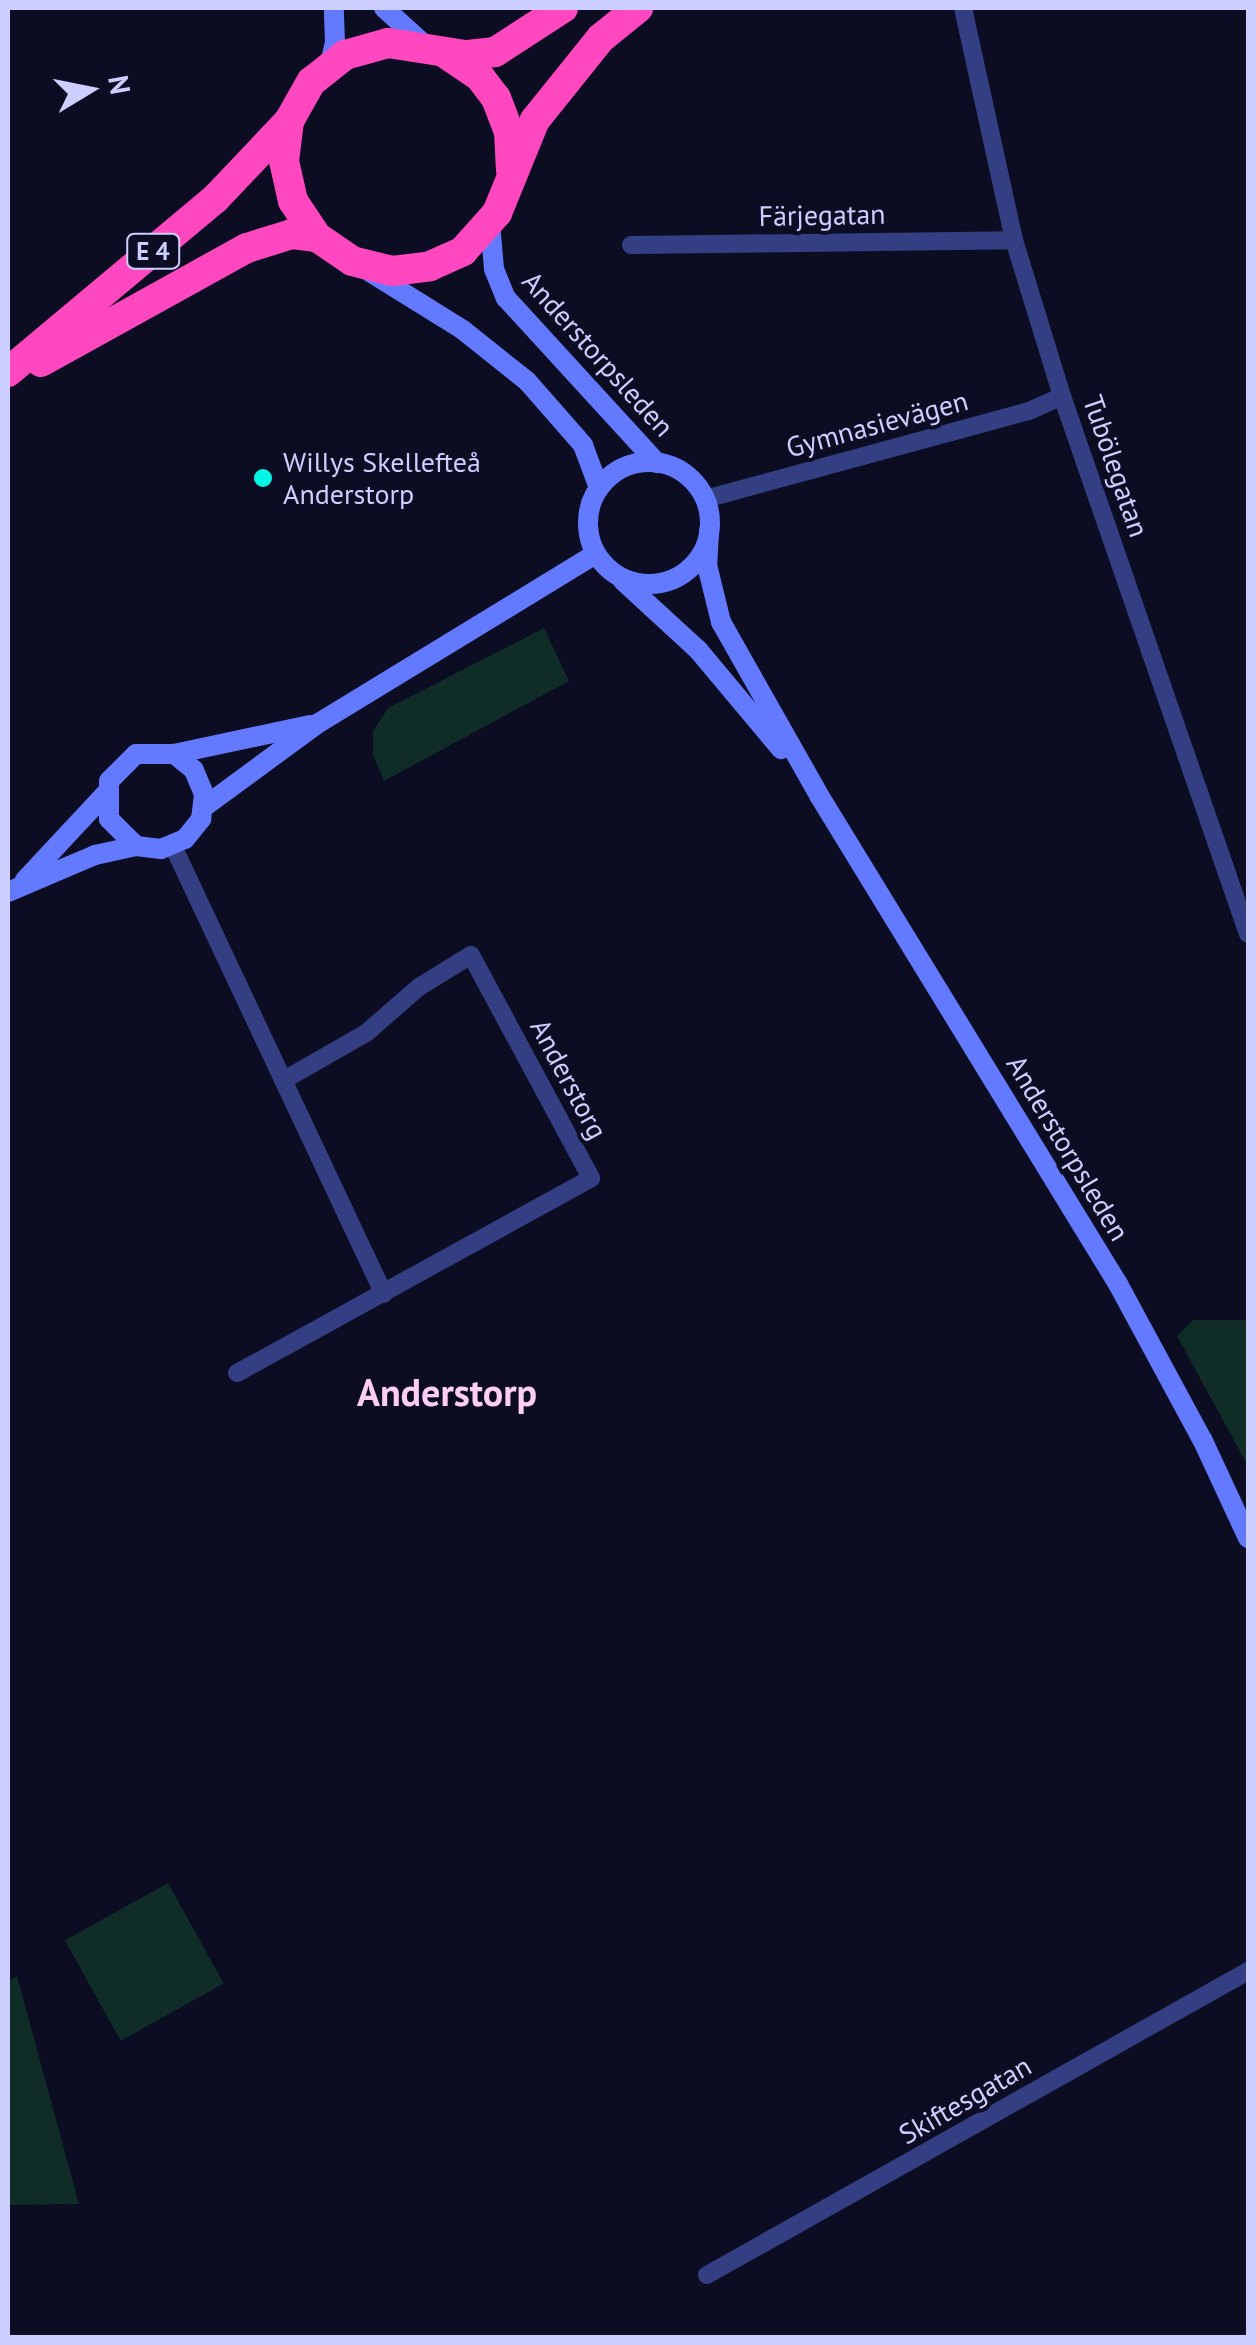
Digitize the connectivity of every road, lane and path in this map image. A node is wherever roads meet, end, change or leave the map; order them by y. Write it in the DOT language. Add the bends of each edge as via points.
graph roads {
  1 [pos="334,8"];
  2 [pos="384,8"];
  3 [pos="564,8"];
  4 [pos="638,8"];
  5 [pos="963,8"];
  6 [pos="429,47"];
  7 [pos="330,64"];
  8 [pos="289,121"];
  9 [pos="495,215"];
  10 [pos="317,237"];
  11 [pos="1014,240"];
  12 [pos="631,245"];
  13 [pos="352,261"];
  14 [pos="8,376"];
  15 [pos="1062,396"];
  16 [pos="657,463"];
  17 [pos="599,488"];
  18 [pos="705,499"];
  19 [pos="709,532"];
  20 [pos="602,560"];
  21 [pos="317,724"];
  22 [pos="174,754"];
  23 [pos="106,793"];
  24 [pos="820,797"];
  25 [pos="204,807"];
  26 [pos="136,846"];
  27 [pos="174,846"];
  28 [pos="14,889"];
  29 [pos="1248,934"];
  30 [pos="284,1080"];
  31 [pos="384,1294"];
  32 [pos="237,1373"];
  33 [pos="1248,1538"];
  34 [pos="1248,1970"];
  35 [pos="706,2275"];
  1 -- 7 [label="main road"];
  2 -- 6 [label="main road"];
  3 -- 6 [label="highway" via="495,52 465,55"];
  4 -- 9 [label="highway" via="601,38 535,120"];
  5 -- 11 [label="street, Tubölegatan"];
  6 -- 7 [label="highway" via="368,46"];
  6 -- 9 [label="highway" via="480,77 505,118 512,158"];
  7 -- 8 [label="highway"];
  8 -- 10 [label="highway" via="286,182"];
  8 -- 14 [label="highway, E 4" via="215,200"];
  9 -- 13 [label="highway" via="463,251 430,266 392,271"];
  9 -- 16 [label="main road, Anderstorpsleden" via="494,269 506,298"];
  10 -- 13 [label="highway"];
  10 -- 14 [label="highway, E 4" via="292,234 247,248"];
  11 -- 12 [label="street, Färjegatan"];
  11 -- 15 [label="street, Tubölegatan"];
  13 -- 17 [label="main road" via="463,330 527,381 583,445"];
  15 -- 18 [label="street, Gymnasievägen" via="1029,412"];
  15 -- 29 [label="street, Tubölegatan"];
  16 -- 17 [label="main road" via="628,466"];
  16 -- 18 [label="main road" via="685,474"];
  17 -- 20 [label="main road" via="588,525"];
  18 -- 19 [label="main road"];
  19 -- 20 [label="main road" via="698,559 667,581 631,581"];
  19 -- 24 [label="main road, Anderstorpsleden" via="707,565 721,622"];
  20 -- 21 [label="main road"];
  20 -- 24 [label="main road, Anderstorpsleden" via="699,651"];
  21 -- 22 [label="main road"];
  21 -- 25 [label="main road"];
  22 -- 23 [label="main road" via="149,751 125,760"];
  22 -- 25 [label="main road" via="194,770"];
  23 -- 26 [label="main road" via="109,818"];
  23 -- 28 [label="main road"];
  24 -- 33 [label="main road, Anderstorpsleden" via="1118,1284"];
  25 -- 27 [label="main road" via="194,830"];
  26 -- 27 [label="main road"];
  26 -- 28 [label="main road" via="95,855"];
  27 -- 30 [label="street"];
  30 -- 31 [label="street"];
  30 -- 31 [label="street, Anderstorg" via="366,1034 419,987 471,955 591,1178"];
  31 -- 32 [label="street, Anderstorg"];
  34 -- 35 [label="street, Skiftesgatan"];
}
